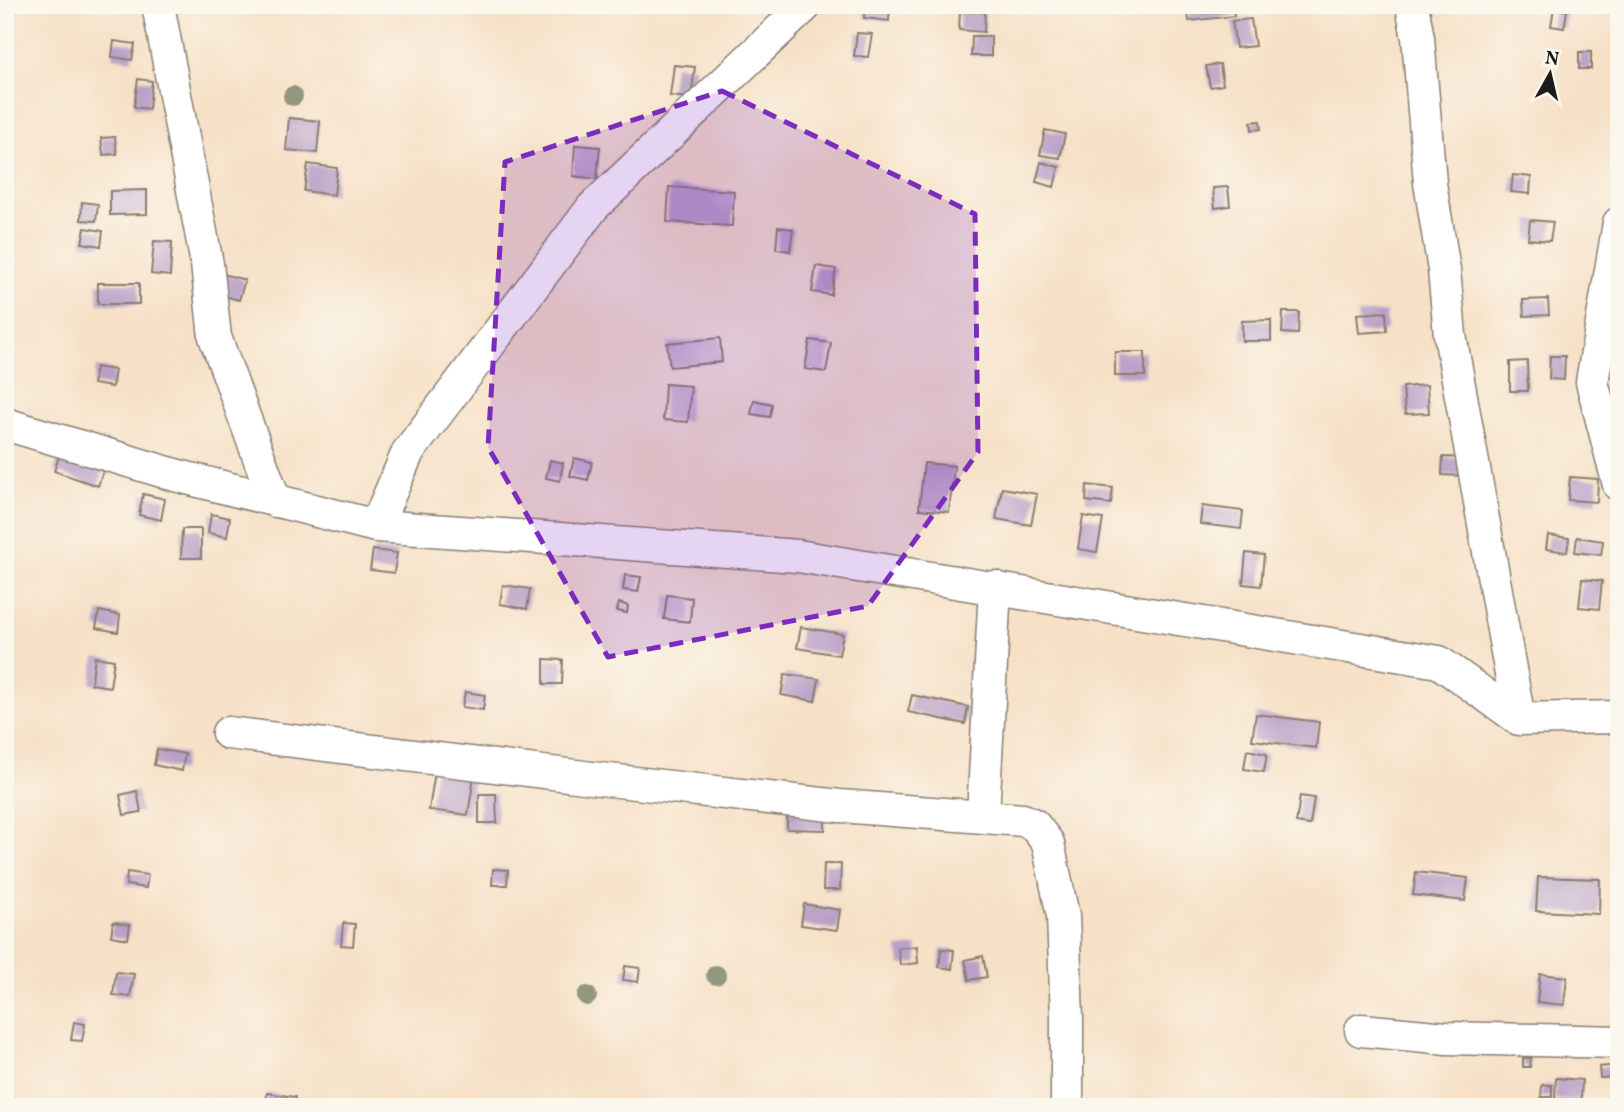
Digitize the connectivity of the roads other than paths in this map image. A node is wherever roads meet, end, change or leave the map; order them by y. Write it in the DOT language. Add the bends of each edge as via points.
graph roads {
  1 [pos="158,5"];
  2 [pos="806,5"];
  3 [pos="1412,5"];
  4 [pos="1619,223"];
  5 [pos="5,424"];
  6 [pos="1619,485"];
  7 [pos="275,500"];
  8 [pos="376,526"];
  9 [pos="995,587"];
  10 [pos="1619,717"];
  11 [pos="1519,719"];
  12 [pos="228,733"];
  13 [pos="983,816"];
  14 [pos="1361,1030"];
  15 [pos="1619,1042"];
  16 [pos="1067,1107"];
  1 -- 7 [label="street" via="207,264 215,337"];
  2 -- 8 [label="street" via="593,207 408,452"];
  3 -- 11 [label="street" via="1450,335"];
  4 -- 6 [label="street" via="1592,382"];
  5 -- 7 [label="street"];
  7 -- 8 [label="street"];
  8 -- 9 [label="street" via="799,556"];
  9 -- 11 [label="street" via="1438,662"];
  9 -- 13 [label="street"];
  10 -- 11 [label="street"];
  12 -- 13 [label="street" via="840,806"];
  13 -- 16 [label="street" via="1011,817 1034,825 1052,852 1063,916"];
  14 -- 15 [label="street" via="1447,1038"];
}
